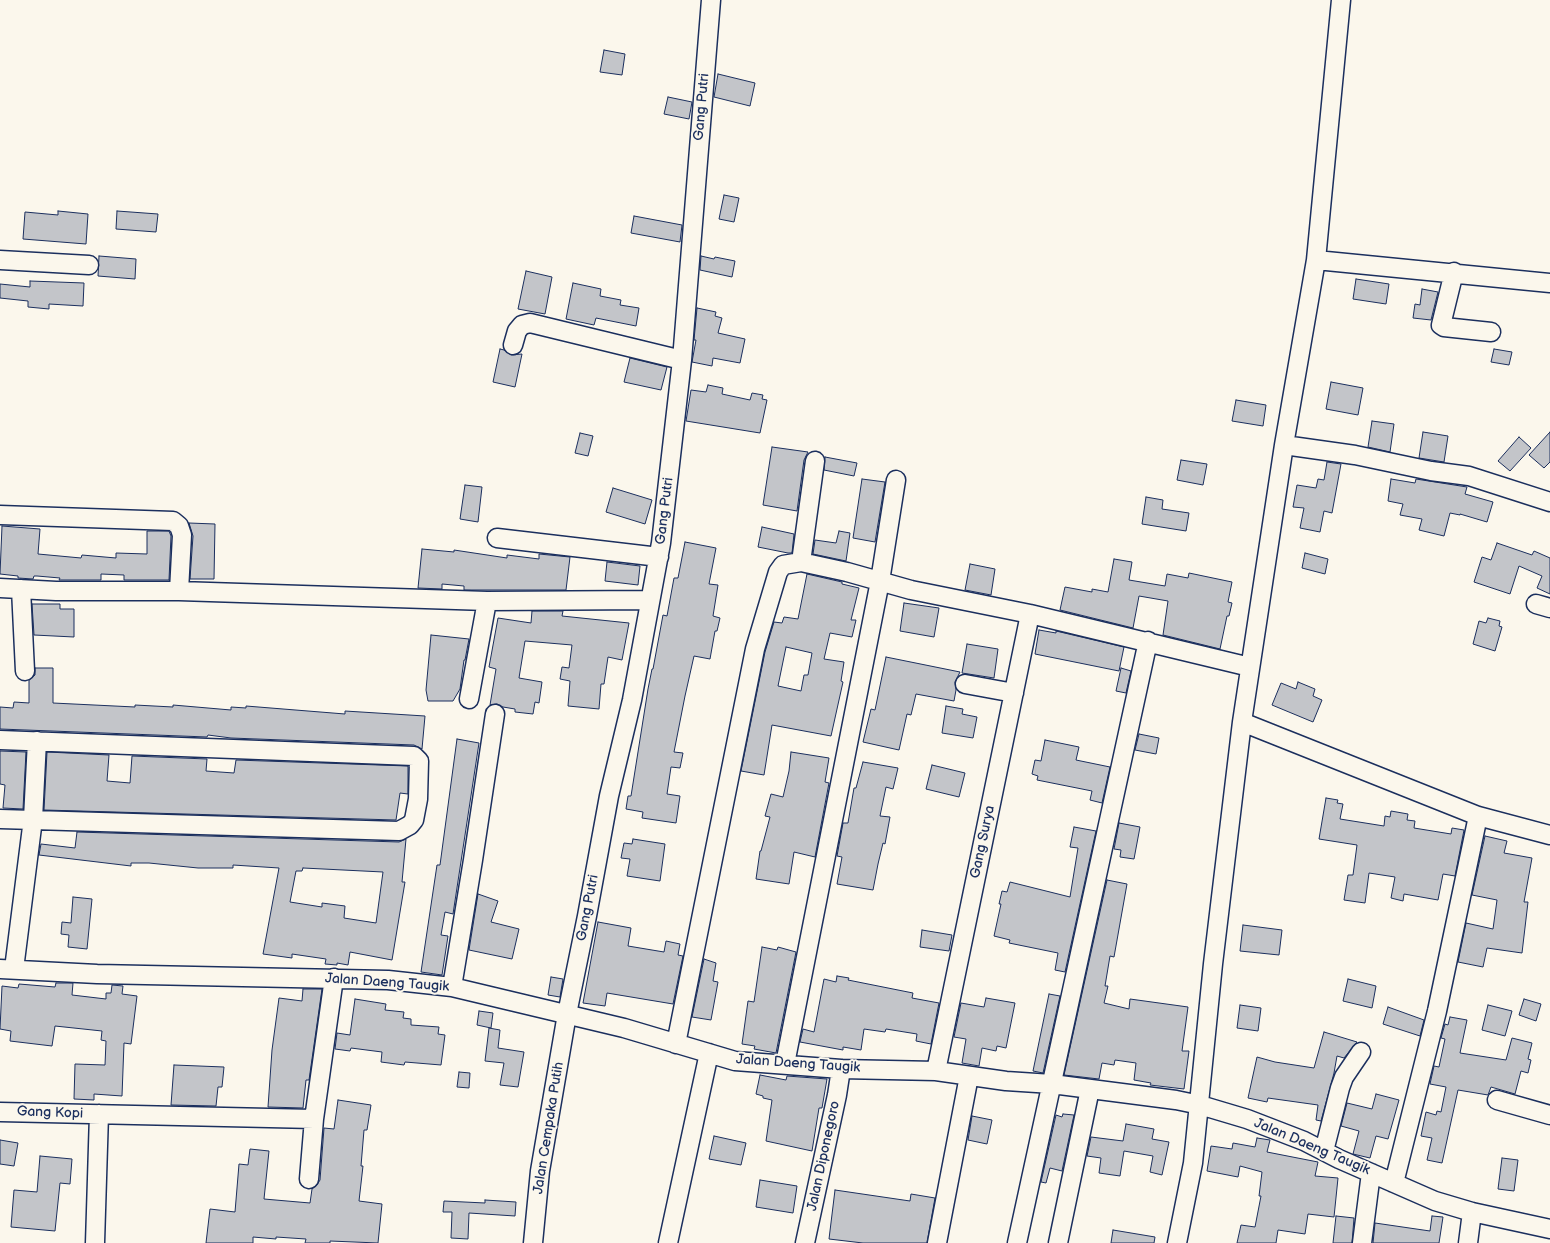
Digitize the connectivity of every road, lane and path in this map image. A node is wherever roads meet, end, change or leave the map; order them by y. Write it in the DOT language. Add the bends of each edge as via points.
graph roads {
  1 [pos="711,0"];
  2 [pos="1341,0"];
  3 [pos="0,260"];
  4 [pos="1316,260"];
  5 [pos="89,265"];
  6 [pos="1454,272"];
  7 [pos="1550,283"];
  8 [pos="1491,332"];
  9 [pos="513,345"];
  10 [pos="682,360"];
  11 [pos="1284,445"];
  12 [pos="815,461"];
  13 [pos="896,480"];
  14 [pos="1550,502"];
  15 [pos="0,515"];
  16 [pos="496,538"];
  17 [pos="659,556"];
  18 [pos="801,562"];
  19 [pos="880,581"];
  20 [pos="0,588"];
  21 [pos="21,589"];
  22 [pos="179,591"];
  23 [pos="487,600"];
  24 [pos="650,600"];
  25 [pos="1030,614"];
  26 [pos="1148,641"];
  27 [pos="1250,667"];
  28 [pos="25,672"];
  29 [pos="965,684"];
  30 [pos="1014,693"];
  31 [pos="469,699"];
  32 [pos="495,714"];
  33 [pos="1242,722"];
  34 [pos="0,740"];
  35 [pos="37,741"];
  36 [pos="1478,816"];
  37 [pos="0,819"];
  38 [pos="33,819"];
  39 [pos="1550,836"];
  40 [pos="7,969"];
  41 [pos="334,978"];
  42 [pos="452,986"];
  43 [pos="567,1014"];
  44 [pos="676,1044"];
  45 [pos="1360,1052"];
  46 [pos="709,1053"];
  47 [pos="785,1064"];
  48 [pos="841,1069"];
  49 [pos="936,1070"];
  50 [pos="969,1076"];
  51 [pos="1052,1084"];
  52 [pos="1090,1089"];
  53 [pos="1496,1100"];
  54 [pos="1200,1105"];
  55 [pos="0,1112"];
  56 [pos="99,1114"];
  57 [pos="1550,1115"];
  58 [pos="314,1119"];
  59 [pos="1324,1151"];
  60 [pos="1371,1173"];
  61 [pos="309,1179"];
  62 [pos="1394,1183"];
  63 [pos="1472,1212"];
  64 [pos="1550,1229"];
  65 [pos="95,1243"];
  66 [pos="533,1243"];
  67 [pos="668,1243"];
  68 [pos="805,1243"];
  69 [pos="937,1243"];
  70 [pos="1017,1243"];
  71 [pos="1058,1243"];
  72 [pos="1177,1243"];
  73 [pos="1362,1243"];
  74 [pos="1468,1243"];
  1 -- 10 [label="street, Gang Putri"];
  2 -- 4 [label="street"];
  3 -- 5 [label="street"];
  4 -- 6 [label="street"];
  4 -- 11 [label="street"];
  6 -- 7 [label="street"];
  6 -- 8 [label="street" via="1441,325"];
  9 -- 10 [label="street" via="517,331 530,323"];
  10 -- 17 [label="street, Gang Putri"];
  11 -- 14 [label="street" via="1469,476"];
  11 -- 27 [label="street"];
  12 -- 18 [label="street"];
  13 -- 19 [label="street"];
  15 -- 22 [label="street" via="173,521 182,535"];
  16 -- 17 [label="street"];
  17 -- 24 [label="street, Gang Putri"];
  18 -- 19 [label="street"];
  18 -- 44 [label="street" via="783,565 778,572 755,650"];
  19 -- 25 [label="street"];
  19 -- 47 [label="street"];
  20 -- 21 [label="street"];
  21 -- 22 [label="street"];
  21 -- 28 [label="street"];
  22 -- 23 [label="street"];
  23 -- 24 [label="street"];
  23 -- 31 [label="street"];
  24 -- 43 [label="street, Gang Putri"];
  25 -- 26 [label="street"];
  25 -- 30 [label="street, Gang Surya"];
  26 -- 27 [label="street"];
  26 -- 51 [label="street"];
  27 -- 33 [label="street"];
  29 -- 30 [label="street"];
  30 -- 49 [label="street, Gang Surya"];
  32 -- 42 [label="street"];
  33 -- 36 [label="street"];
  33 -- 54 [label="street"];
  34 -- 35 [label="street"];
  35 -- 38 [label="street"];
  35 -- 38 [label="street" via="414,756 419,761 418,799 414,820 400,830"];
  36 -- 39 [label="street"];
  36 -- 62 [label="street" via="1437,1010"];
  37 -- 38 [label="street"];
  38 -- 40 [label="street"];
  40 -- 41 [label="street, Jalan Daeng Taugik" via="97,974"];
  41 -- 42 [label="street, Jalan Daeng Taugik"];
  41 -- 58 [label="street"];
  42 -- 43 [label="street, Jalan Daeng Taugik"];
  43 -- 44 [label="street, Jalan Daeng Taugik"];
  43 -- 66 [label="street, Jalan Cempaka Putih" via="540,1171"];
  44 -- 46 [label="street, Jalan Daeng Taugik"];
  45 -- 59 [label="street" via="1340,1088"];
  46 -- 47 [label="street, Jalan Daeng Taugik" via="734,1061"];
  46 -- 67 [label="street"];
  47 -- 48 [label="street, Jalan Daeng Taugik"];
  48 -- 49 [label="street, Jalan Daeng Taugik"];
  48 -- 68 [label="street, Jalan Diponegoro"];
  49 -- 50 [label="street, Jalan Daeng Taugik"];
  50 -- 51 [label="street, Jalan Daeng Taugik"];
  50 -- 69 [label="street"];
  51 -- 52 [label="street, Jalan Daeng Taugik"];
  51 -- 70 [label="street"];
  52 -- 54 [label="street, Jalan Daeng Taugik"];
  52 -- 71 [label="street"];
  53 -- 57 [label="street"];
  54 -- 59 [label="street, Jalan Daeng Taugik"];
  54 -- 72 [label="street" via="1193,1164"];
  55 -- 56 [label="street, Gang Kopi"];
  56 -- 58 [label="street, Gang Kopi"];
  56 -- 65 [label="street"];
  58 -- 61 [label="street"];
  59 -- 60 [label="street, Jalan Daeng Taugik"];
  60 -- 62 [label="street, Jalan Daeng Taugik"];
  60 -- 73 [label="street"];
  62 -- 63 [label="street, Jalan Daeng Taugik" via="1434,1201"];
  63 -- 64 [label="street, Jalan Daeng Taugik"];
  63 -- 74 [label="street"];
}
